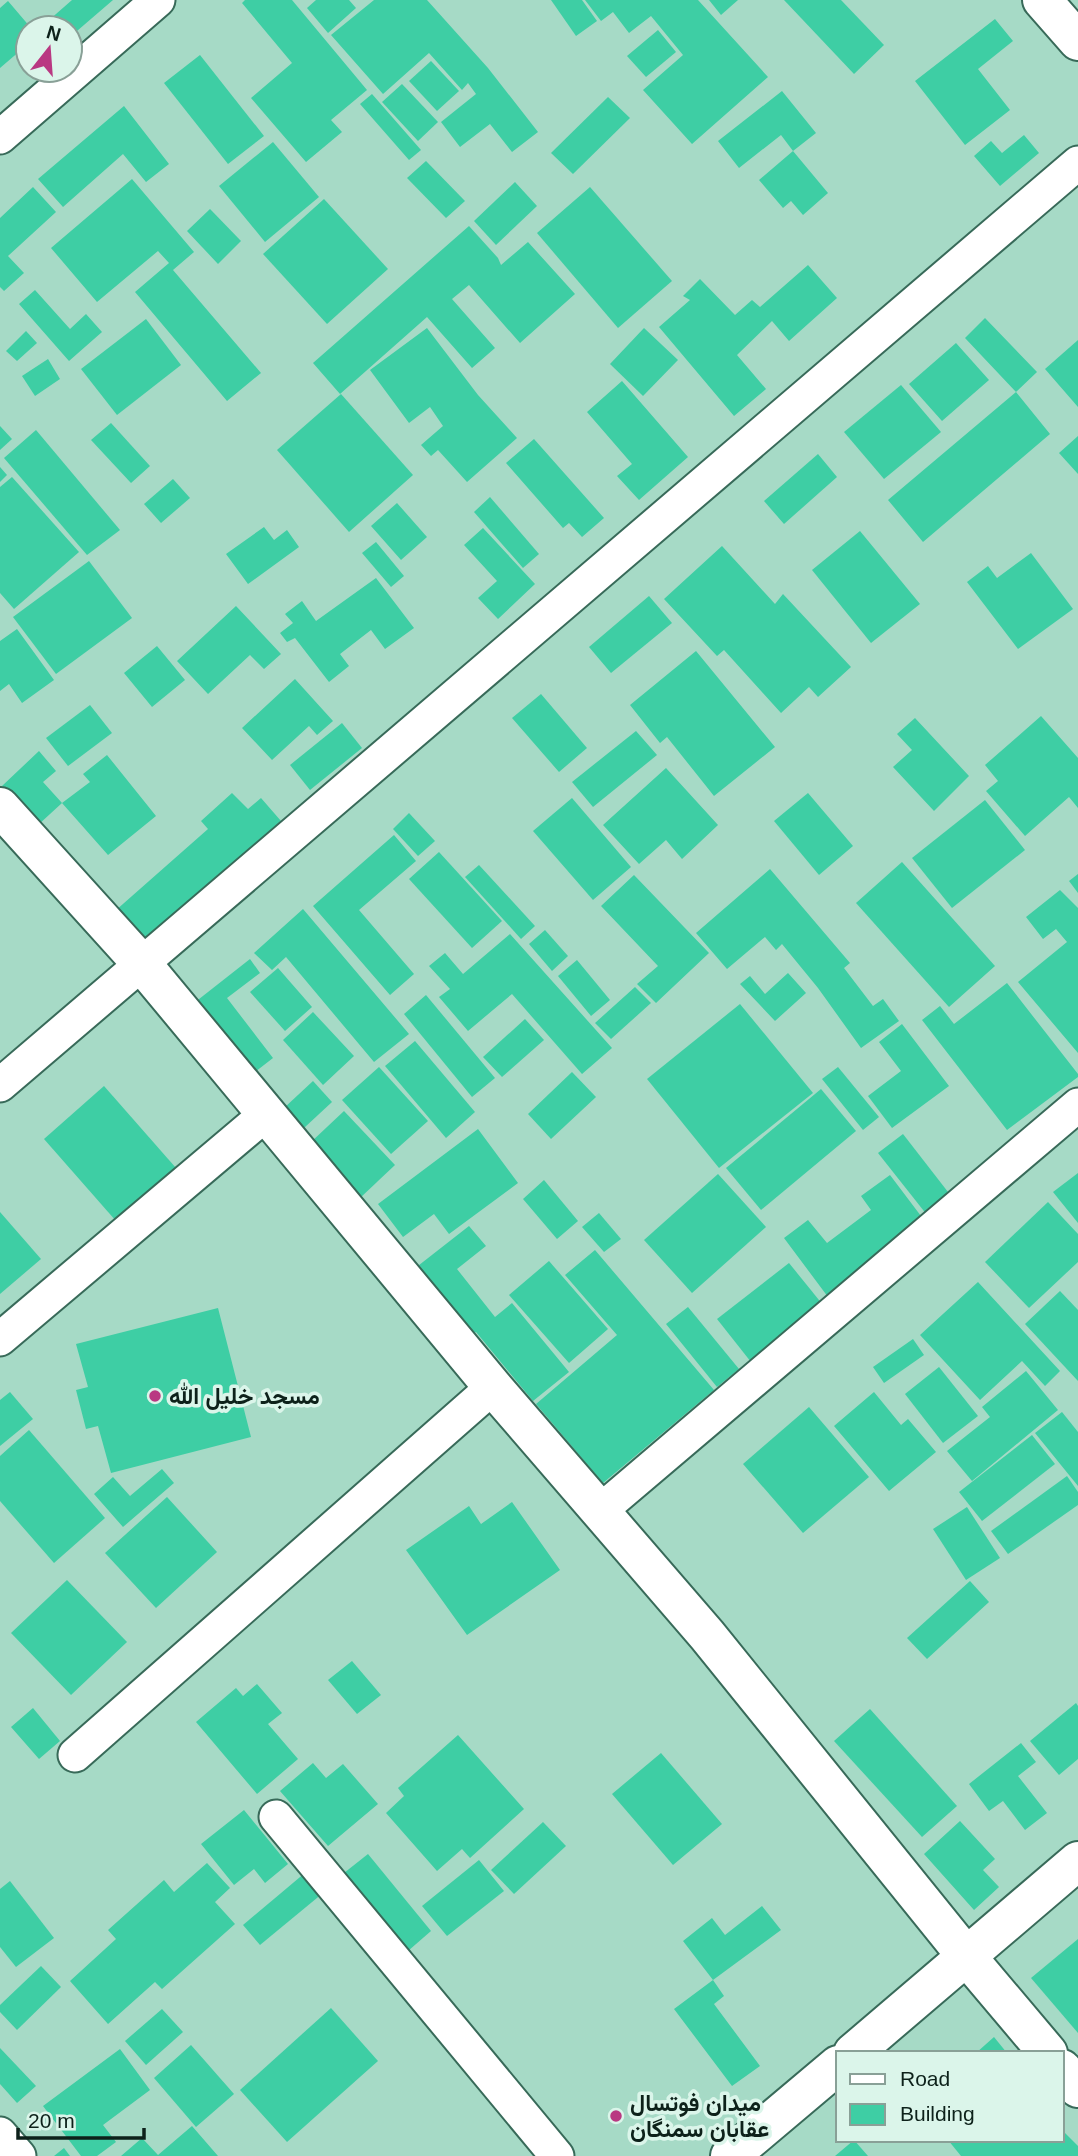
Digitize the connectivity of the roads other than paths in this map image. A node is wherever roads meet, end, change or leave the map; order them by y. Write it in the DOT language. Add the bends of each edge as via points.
graph roads {
  1 [pos="158,0"];
  2 [pos="1042,0"];
  3 [pos="1078,41"];
  4 [pos="0,136"];
  5 [pos="1078,163"];
  6 [pos="0,807"];
  7 [pos="142,964"];
  8 [pos="0,1085"];
  9 [pos="1078,1105"];
  10 [pos="266,1114"];
  11 [pos="0,1339"];
  12 [pos="493,1387"];
  13 [pos="600,1511"];
  14 [pos="75,1755"];
  15 [pos="276,1816"];
  16 [pos="1078,1861"];
  17 [pos="967,1957"];
  18 [pos="855,2051"];
  19 [pos="1046,2051"];
  20 [pos="836,2067"];
  21 [pos="1064,2072"];
  22 [pos="1078,2088"];
  23 [pos="0,2134"];
  24 [pos="19,2156"];
  25 [pos="557,2156"];
  26 [pos="730,2156"];
  1 -- 4 [label="street"];
  2 -- 3 [label="street"];
  5 -- 7 [label="street"];
  6 -- 7 [label="street"];
  7 -- 8 [label="street"];
  7 -- 10 [label="street"];
  9 -- 13 [label="street"];
  10 -- 11 [label="street"];
  10 -- 12 [label="street"];
  12 -- 13 [label="street"];
  12 -- 14 [label="street"];
  13 -- 17 [label="street" via="707,1635"];
  15 -- 25 [label="street"];
  16 -- 17 [label="street"];
  17 -- 18 [label="street"];
  17 -- 19 [label="street"];
  20 -- 26 [label="street"];
  21 -- 22 [label="street"];
  23 -- 24 [label="street"];
}
